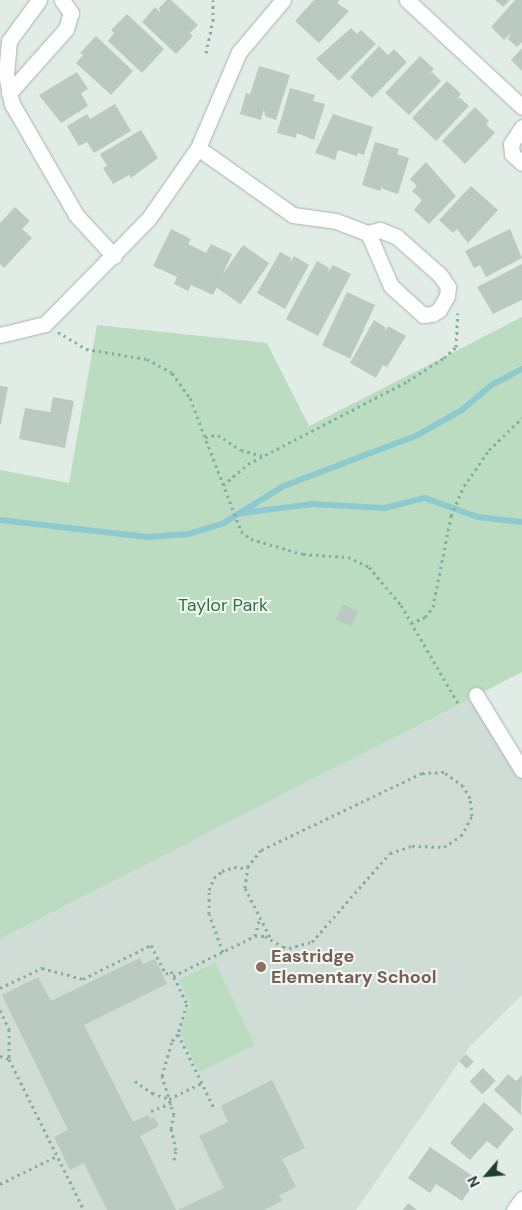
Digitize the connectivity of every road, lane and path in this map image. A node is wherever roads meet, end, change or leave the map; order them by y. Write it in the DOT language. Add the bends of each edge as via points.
graph roads {
  1 [pos="39,0"];
  2 [pos="62,0"];
  3 [pos="213,0"];
  4 [pos="283,0"];
  5 [pos="408,0"];
  6 [pos="206,53"];
  7 [pos="9,93"];
  8 [pos="522,107"];
  9 [pos="522,127"];
  10 [pos="198,148"];
  11 [pos="522,163"];
  12 [pos="368,233"];
  13 [pos="114,256"];
  14 [pos="458,313"];
  15 [pos="45,324"];
  16 [pos="0,335"];
  17 [pos="522,418"];
  18 [pos="205,437"];
  19 [pos="263,456"];
  20 [pos="223,486"];
  21 [pos="412,623"];
  22 [pos="476,695"];
  23 [pos="459,705"];
  24 [pos="522,770"];
  25 [pos="246,868"];
  26 [pos="258,918"];
  27 [pos="254,936"];
  28 [pos="271,939"];
  29 [pos="223,952"];
  30 [pos="173,976"];
  31 [pos="0,988"];
  32 [pos="0,1010"];
  33 [pos="178,1034"];
  34 [pos="0,1056"];
  35 [pos="9,1060"];
  36 [pos="135,1081"];
  37 [pos="202,1083"];
  38 [pos="170,1101"];
  39 [pos="214,1108"];
  40 [pos="151,1110"];
  41 [pos="57,1156"];
  42 [pos="174,1160"];
  43 [pos="0,1184"];
  44 [pos="522,1199"];
  45 [pos="84,1210"];
  46 [pos="514,1210"];
  1 -- 7 [label="street" via="9,40 6,58"];
  2 -- 7 [label="street" via="71,13 66,29"];
  3 -- 6 [label="path"];
  4 -- 10 [label="street" via="240,52"];
  5 -- 8 [label="street"];
  7 -- 13 [label="street" via="18,116 76,215"];
  9 -- 11 [label="street" via="511,150"];
  10 -- 12 [label="street" via="293,214 336,221"];
  10 -- 13 [label="street" via="158,206"];
  12 -- 12 [label="street" via="380,230 397,237 440,274 448,287 439,310 423,315 391,286"];
  13 -- 15 [label="street"];
  14 -- 19 [label="path" via="456,347 444,358 408,381 284,448"];
  15 -- 16 [label="street"];
  15 -- 18 [label="path" via="86,349 147,359 165,367 185,388"];
  17 -- 21 [label="path" via="489,450 457,501 451,516 433,607 425,617"];
  18 -- 19 [label="path" via="218,435 241,450"];
  18 -- 20 [label="path"];
  19 -- 20 [label="path"];
  20 -- 21 [label="path" via="241,532 303,554 360,560 401,605"];
  21 -- 23 [label="path"];
  22 -- 24 [label="street"];
  25 -- 26 [label="path" via="245,888"];
  25 -- 28 [label="path" via="255,855 267,847 422,773 436,770 452,775 470,798 469,825 456,841 439,848 412,846 390,853 308,944 290,948"];
  25 -- 29 [label="path" via="222,871 214,878 209,890 209,914"];
  26 -- 27 [label="path"];
  26 -- 28 [label="path"];
  27 -- 28 [label="path"];
  27 -- 29 [label="path"];
  29 -- 30 [label="path"];
  30 -- 31 [label="path" via="171,971 166,974 151,945 83,979 42,968"];
  30 -- 33 [label="path" via="187,1004"];
  32 -- 35 [label="path" via="9,1029"];
  33 -- 37 [label="path"];
  33 -- 38 [label="path" via="163,1072"];
  34 -- 35 [label="path"];
  35 -- 41 [label="path"];
  36 -- 38 [label="path"];
  37 -- 38 [label="path"];
  37 -- 39 [label="path"];
  38 -- 40 [label="path"];
  38 -- 42 [label="path" via="174,1115 171,1129 176,1150"];
  41 -- 43 [label="path"];
  41 -- 45 [label="path"];
  44 -- 46 [label="street"];
}
